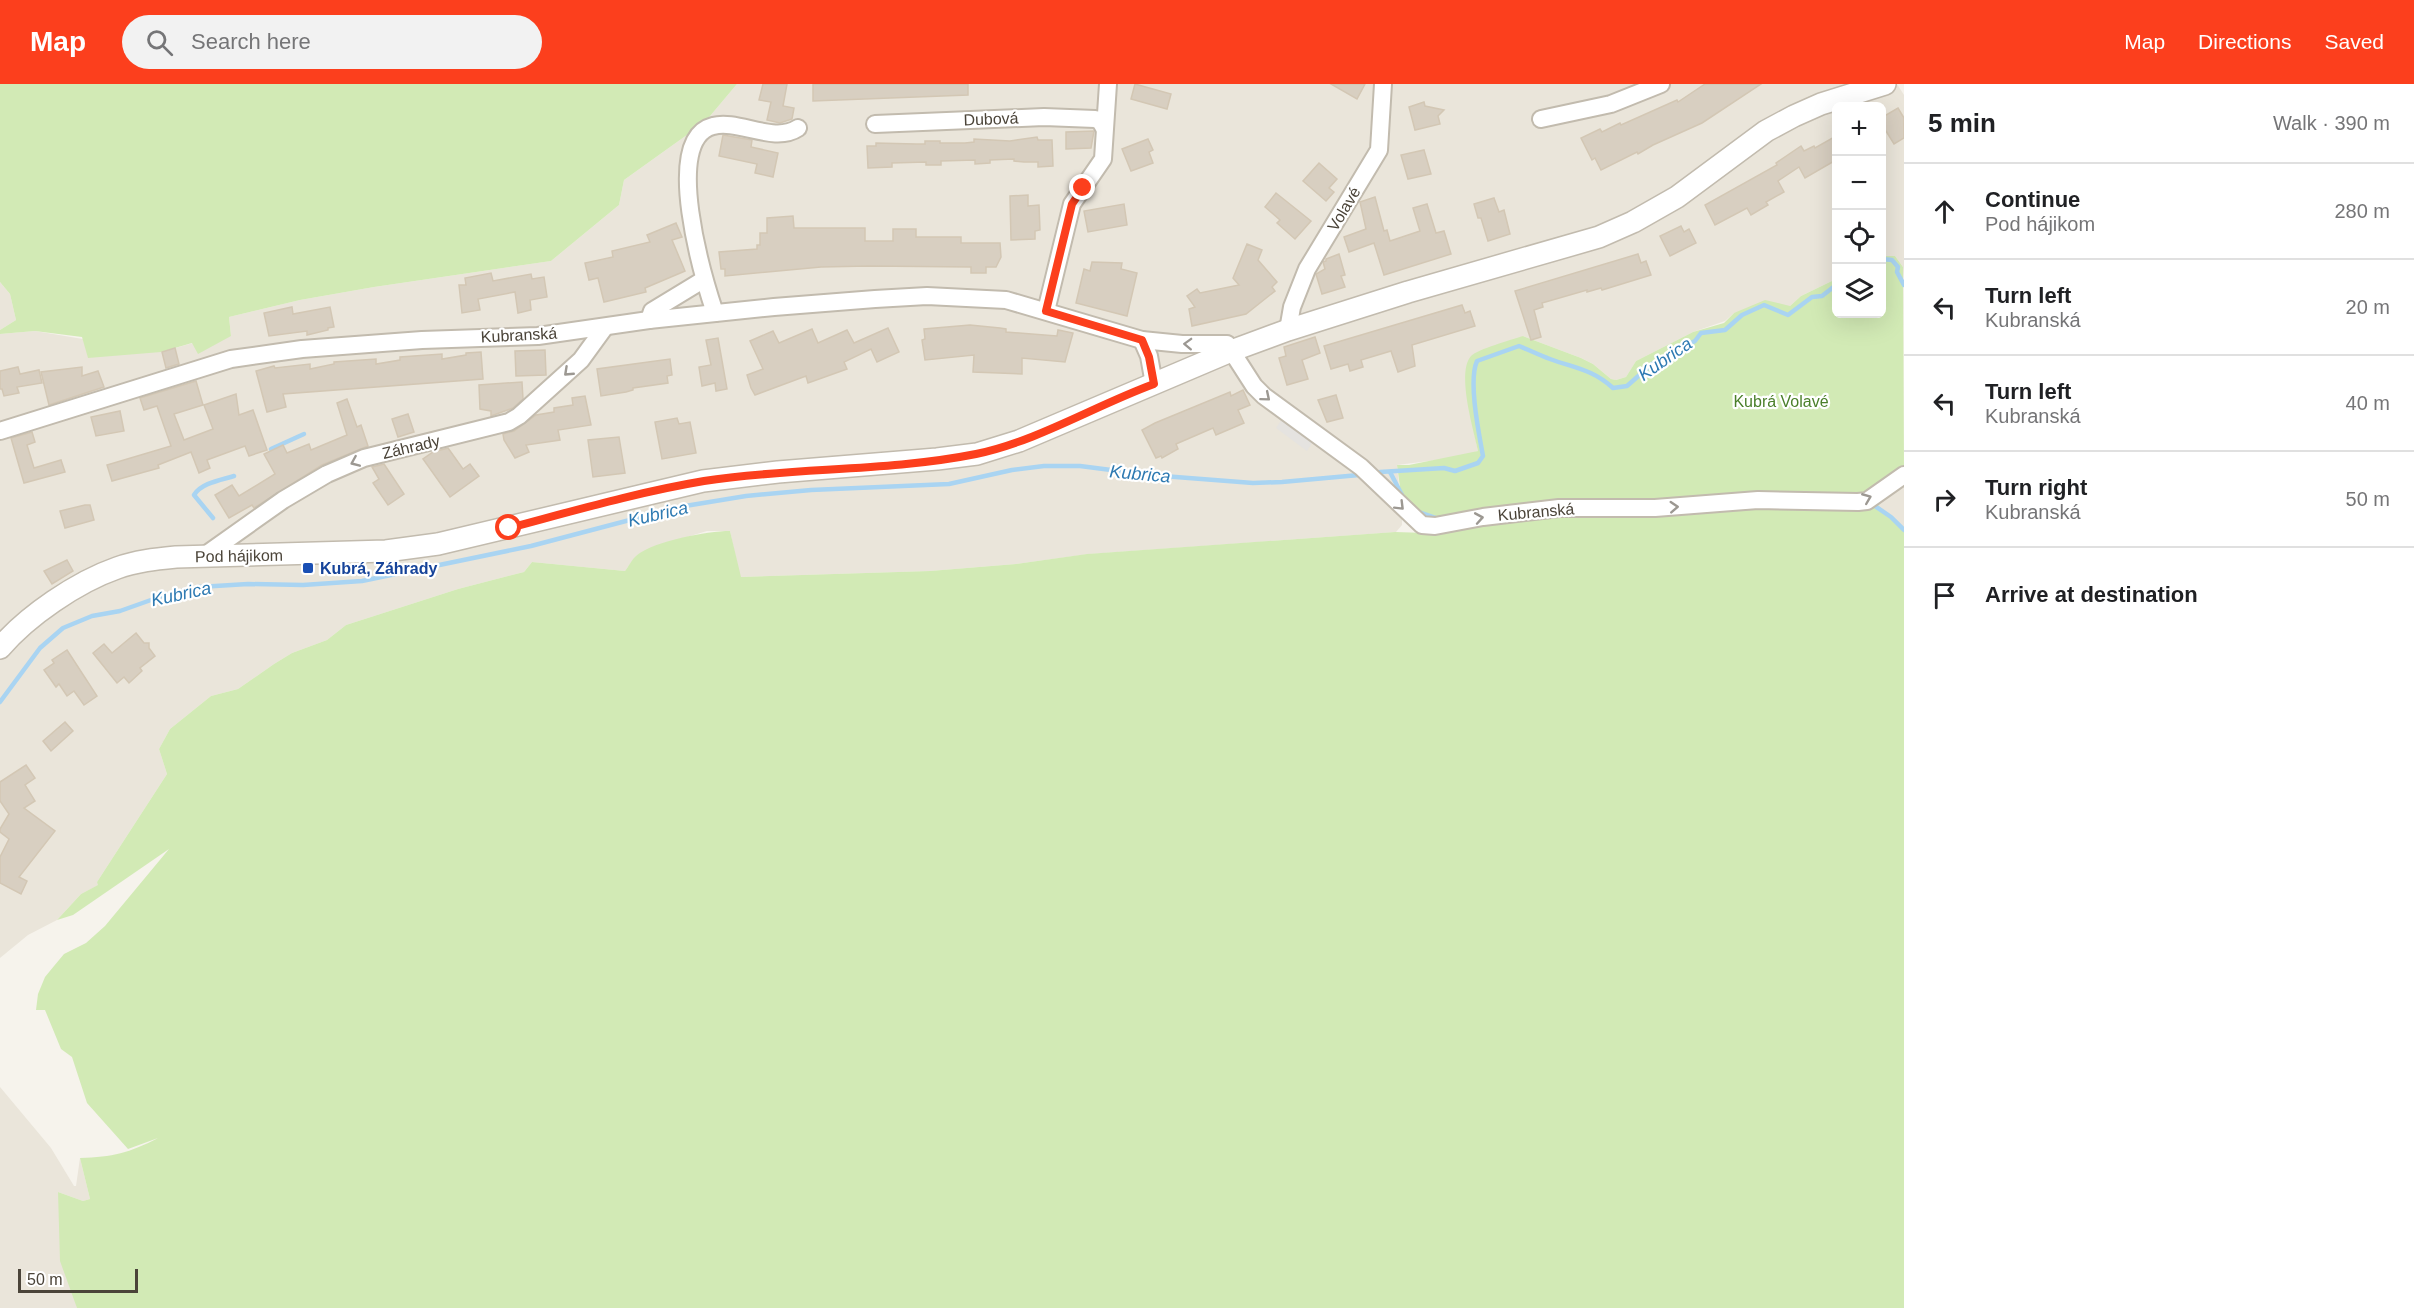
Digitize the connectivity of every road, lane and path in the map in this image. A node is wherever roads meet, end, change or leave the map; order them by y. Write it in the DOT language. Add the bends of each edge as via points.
graph roads {
  1 [pos="1108,84"];
  2 [pos="1383,84"];
  3 [pos="1661,84"];
  4 [pos="1885,84"];
  5 [pos="1857,87"];
  6 [pos="1541,119"];
  7 [pos="875,124"];
  8 [pos="798,128"];
  9 [pos="1104,128"];
  10 [pos="703,279"];
  11 [pos="1046,311"];
  12 [pos="715,313"];
  13 [pos="649,320"];
  14 [pos="605,327"];
  15 [pos="1288,330"];
  16 [pos="1142,340"];
  17 [pos="1231,351"];
  18 [pos="1154,384"];
  19 [pos="0,431"];
  20 [pos="1904,475"];
  21 [pos="204,556"];
  22 [pos="0,648"];
  1 -- 9 [label="street"];
  2 -- 15 [label="street, Volavé" via="1379,150 1307,269 1292,307"];
  3 -- 6 [label="street" via="1611,104"];
  4 -- 5 [label="street"];
  5 -- 15 [label="street" via="1785,121 1677,197 1599,237"];
  7 -- 9 [label="street, Dubová" via="1044,117 1095,119"];
  8 -- 10 [label="street" via="787,134 713,126 697,139 687,168 688,192"];
  9 -- 11 [label="street" via="1103,159 1072,204"];
  10 -- 12 [label="street"];
  10 -- 13 [label="street" via="651,311"];
  11 -- 12 [label="street, Kubranská" via="1006,300 927,297"];
  11 -- 16 [label="street, Kubranská"];
  12 -- 13 [label="street, Kubranská"];
  13 -- 14 [label="street, Kubranská"];
  14 -- 19 [label="street, Kubranská" via="538,336 302,349 231,359"];
  14 -- 21 [label="street, Záhrady, one-way" via="581,360 509,422 364,458 327,474"];
  15 -- 17 [label="street"];
  17 -- 16 [label="street, Kubranská, one-way" via="1227,344"];
  16 -- 18 [label="street"];
  17 -- 18 [label="street, Pod hájikom"];
  17 -- 20 [label="street, Kubranská, one-way" via="1264,396 1361,467 1422,525 1558,508 1655,508 1758,500 1868,501"];
  18 -- 21 [label="street, Pod hájikom" via="977,454 703,481 448,542 386,551"];
  21 -- 22 [label="street, Pod hájikom" via="141,561 101,575 54,602"];
}
